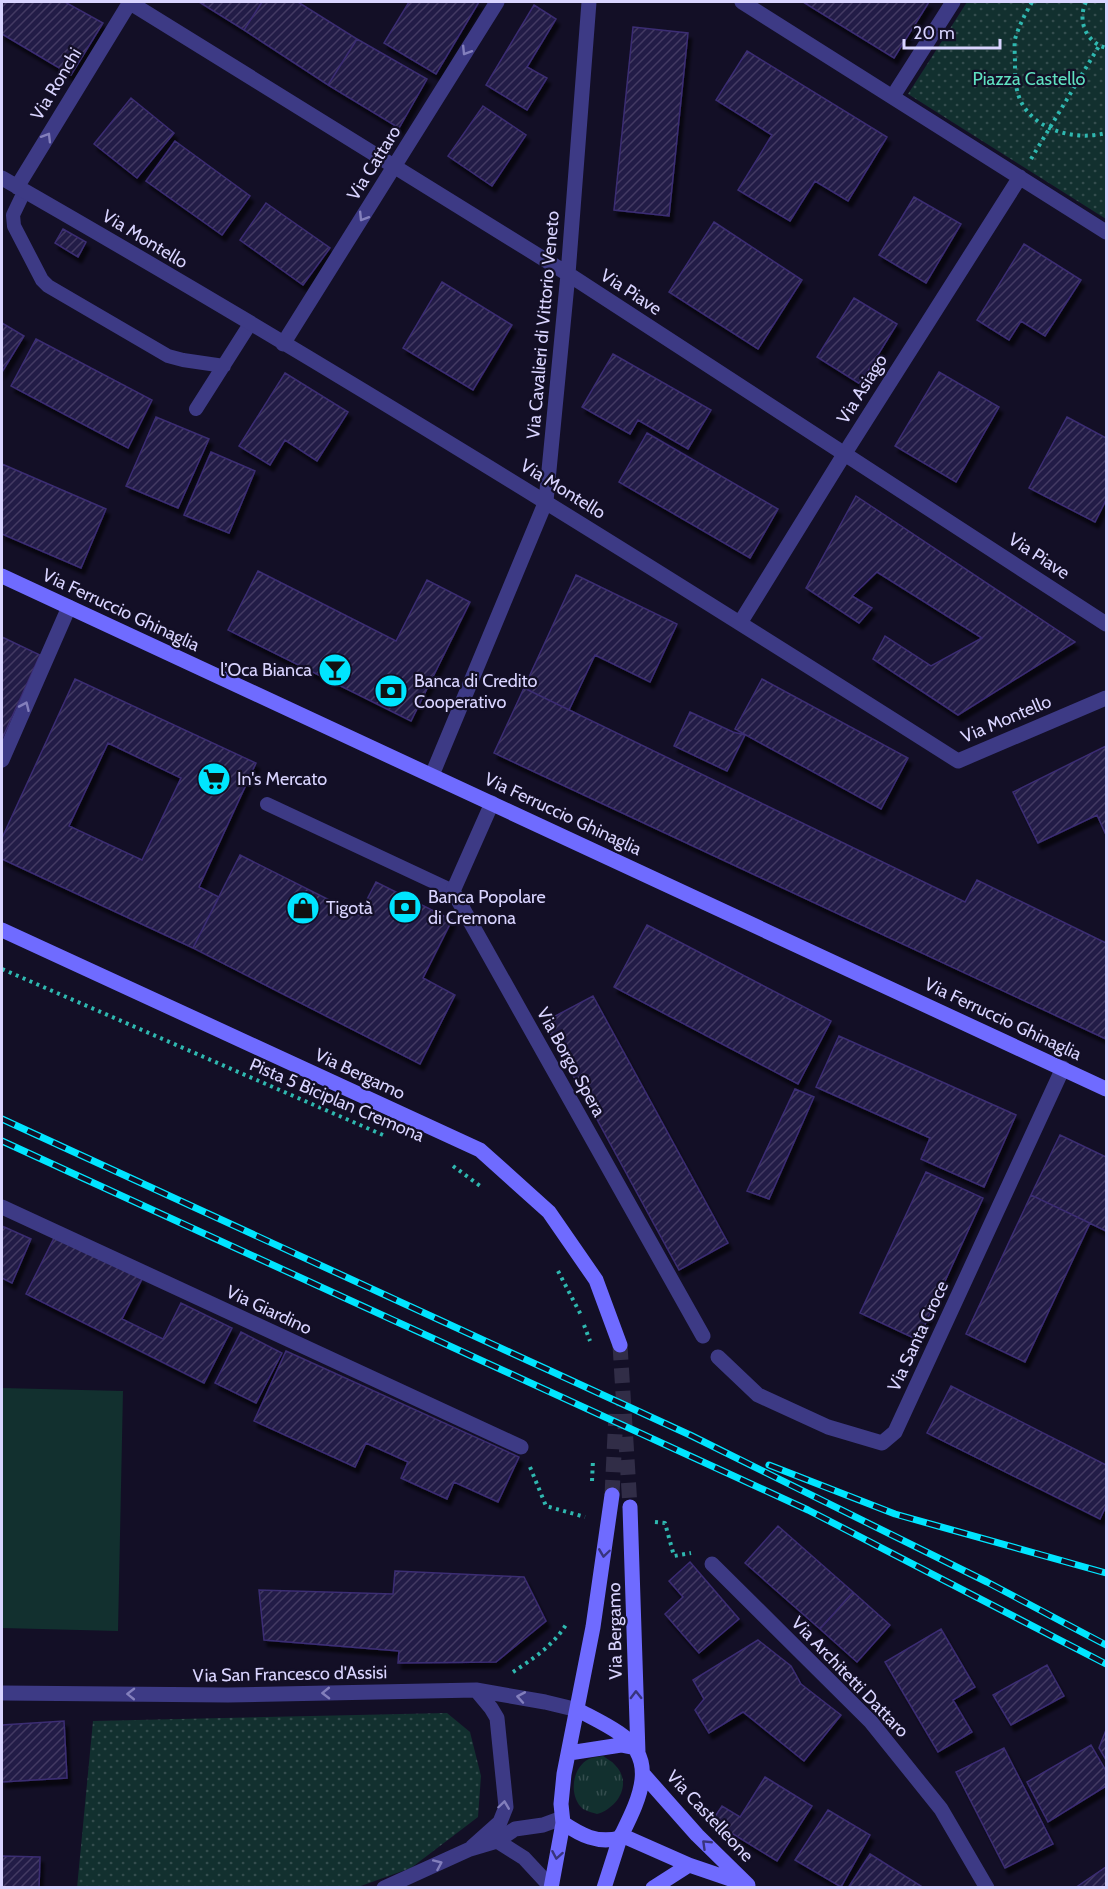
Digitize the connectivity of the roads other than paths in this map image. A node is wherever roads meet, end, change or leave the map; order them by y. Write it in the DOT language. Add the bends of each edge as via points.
graph roads {
  1 [pos="129,2"];
  2 [pos="497,2"];
  3 [pos="589,2"];
  4 [pos="742,2"];
  5 [pos="953,2"];
  6 [pos="893,96"];
  7 [pos="395,165"];
  8 [pos="1020,177"];
  9 [pos="2,178"];
  10 [pos="20,189"];
  11 [pos="1107,232"];
  12 [pos="568,274"];
  13 [pos="250,324"];
  14 [pos="283,344"];
  15 [pos="224,366"];
  16 [pos="196,409"];
  17 [pos="845,453"];
  18 [pos="546,501"];
  19 [pos="2,576"];
  20 [pos="69,607"];
  21 [pos="740,623"];
  22 [pos="1107,624"];
  23 [pos="1107,698"];
  24 [pos="2,760"];
  25 [pos="432,775"];
  26 [pos="492,803"];
  27 [pos="267,804"];
  28 [pos="453,891"];
  29 [pos="2,930"];
  30 [pos="1063,1068"];
  31 [pos="1107,1089"];
  32 [pos="2,1207"];
  33 [pos="703,1336"];
  34 [pos="620,1345"];
  35 [pos="718,1357"];
  36 [pos="521,1447"];
  37 [pos="612,1495"];
  38 [pos="630,1508"];
  39 [pos="712,1564"];
  40 [pos="476,1690"];
  41 [pos="2,1693"];
  42 [pos="578,1710"];
  43 [pos="637,1751"];
  44 [pos="569,1753"];
  45 [pos="643,1774"];
  46 [pos="562,1820"];
  47 [pos="620,1837"];
  48 [pos="497,1841"];
  49 [pos="470,1849"];
  50 [pos="689,1865"];
  51 [pos="751,1886"];
  52 [pos="384,1887"];
  53 [pos="551,1887"];
  54 [pos="603,1887"];
  55 [pos="653,1887"];
  56 [pos="987,1887"];
  1 -- 7 [label="street, Via Piave"];
  10 -- 1 [label="street, Via Ronchi, one-way"];
  2 -- 7 [label="street, Via Cattaro, one-way"];
  3 -- 12 [label="street, Via Cavalieri di Vittorio Veneto"];
  4 -- 6 [label="street"];
  5 -- 6 [label="street"];
  6 -- 8 [label="street"];
  7 -- 12 [label="street, Via Piave"];
  7 -- 14 [label="street, Via Cattaro, one-way"];
  8 -- 11 [label="street"];
  8 -- 17 [label="street, Via Asiago"];
  9 -- 10 [label="street, Via Montello"];
  10 -- 13 [label="street, Via Montello"];
  10 -- 15 [label="lane" via="14,226 48,286 168,356"];
  12 -- 17 [label="street, Via Piave"];
  12 -- 18 [label="street, Via Cavalieri di Vittorio Veneto"];
  13 -- 14 [label="street, Via Montello"];
  13 -- 15 [label="lane"];
  14 -- 18 [label="street, Via Montello"];
  15 -- 16 [label="lane"];
  17 -- 21 [label="street, Via Asiago"];
  17 -- 22 [label="street, Via Piave"];
  18 -- 21 [label="street, Via Montello"];
  18 -- 25 [label="street, Via Cavalieri di Vittorio Veneto"];
  19 -- 20 [label="main road, Via Ferruccio Ghinaglia"];
  24 -- 20 [label="street, one-way"];
  20 -- 25 [label="main road, Via Ferruccio Ghinaglia"];
  21 -- 23 [label="street, Via Montello" via="958,761"];
  25 -- 26 [label="main road, Via Ferruccio Ghinaglia"];
  26 -- 28 [label="street"];
  26 -- 30 [label="main road, Via Ferruccio Ghinaglia"];
  27 -- 28 [label="lane"];
  28 -- 33 [label="street, Via Borgo Spera"];
  29 -- 34 [label="main road, Via Bergamo" via="480,1150 549,1212 596,1280"];
  30 -- 31 [label="main road, Via Ferruccio Ghinaglia"];
  30 -- 35 [label="street, Via Santa Croce" via="895,1432 882,1443 828,1426 758,1395"];
  32 -- 36 [label="street, Via Giardino"];
  37 -- 42 [label="main road, Via Bergamo, one-way"];
  43 -- 38 [label="main road, Via Bergamo, one-way"];
  39 -- 56 [label="street, Via Architetti Dattaro" via="871,1722 941,1809"];
  40 -- 41 [label="street, Via San Francesco d'Assisi, one-way" via="228,1695"];
  42 -- 40 [label="street, Via San Francesco d'Assisi, one-way"];
  49 -- 40 [label="street, one-way" via="500,1822 506,1807 497,1718"];
  42 -- 43 [label="main road" via="620,1734"];
  42 -- 44 [label="main road, Via Bergamo"];
  43 -- 44 [label="main road" via="621,1744"];
  43 -- 45 [label="main road"];
  44 -- 46 [label="main road" via="562,1789"];
  45 -- 47 [label="main road" via="636,1805"];
  51 -- 45 [label="main road, Via Castelleone, one-way" via="697,1835"];
  46 -- 47 [label="main road" via="588,1838 608,1841"];
  46 -- 48 [label="street" via="515,1829"];
  46 -- 53 [label="main road, one-way"];
  47 -- 50 [label="main road, Via Castelleone"];
  47 -- 54 [label="main road"];
  48 -- 49 [label="street"];
  48 -- 53 [label="street" via="524,1858"];
  52 -- 49 [label="street, one-way"];
  50 -- 51 [label="main road, Via Castelleone"];
  50 -- 55 [label="main road"];
}
